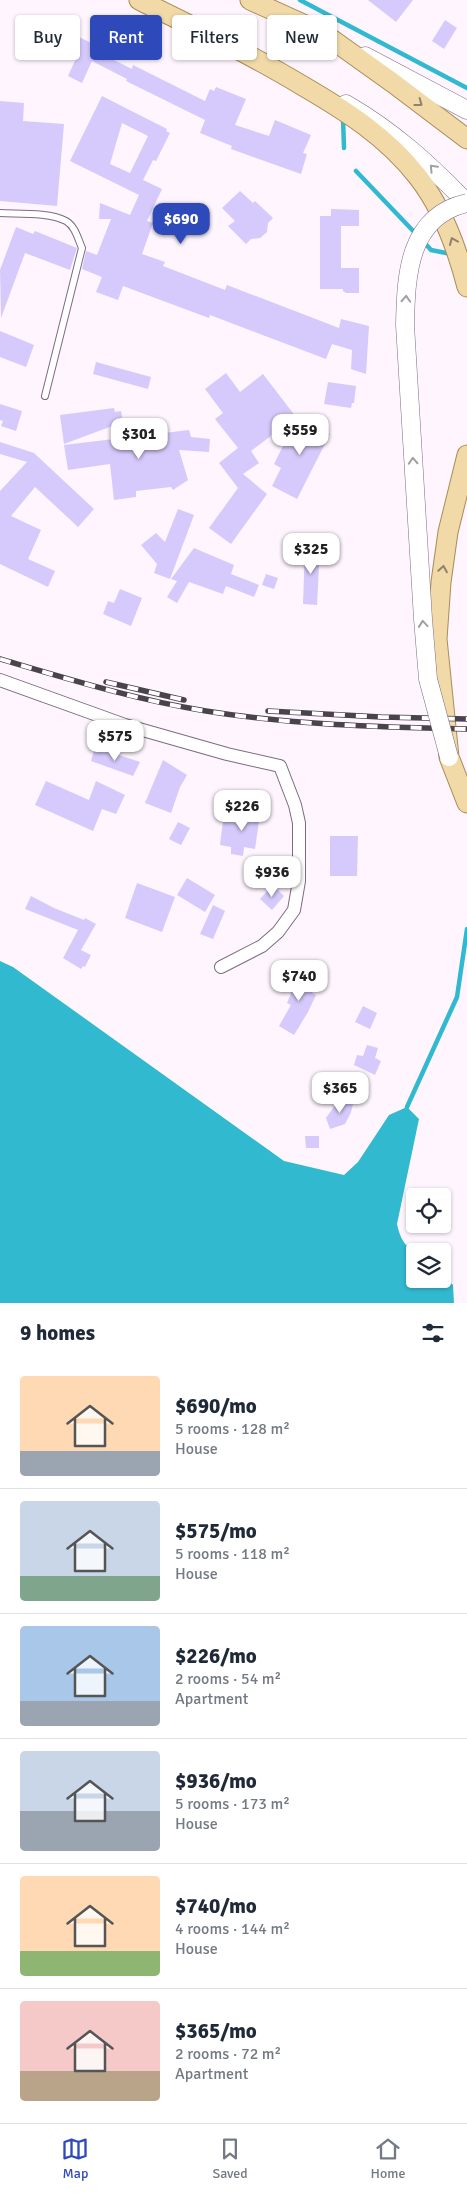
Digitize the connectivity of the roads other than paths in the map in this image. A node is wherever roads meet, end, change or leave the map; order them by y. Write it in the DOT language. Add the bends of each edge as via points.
graph roads {
  1 [pos="138,0"];
  2 [pos="250,0"];
  3 [pos="283,15"];
  4 [pos="172,17"];
  5 [pos="337,40"];
  6 [pos="337,43"];
  7 [pos="257,58"];
  8 [pos="257,59"];
  9 [pos="467,110"];
  10 [pos="467,139"];
  11 [pos="467,203"];
  12 [pos="0,213"];
  13 [pos="467,287"];
  14 [pos="45,396"];
  15 [pos="467,455"];
  16 [pos="0,680"];
  17 [pos="448,757"];
  18 [pos="467,803"];
  19 [pos="221,967"];
  1 -- 4 [label="main road"];
  2 -- 3 [label="main road"];
  5 -- 9 [label="main road"];
  6 -- 10 [label="main road, one-way"];
  11 -- 7 [label="main road, one-way" via="426,161 375,121"];
  13 -- 8 [label="main road, one-way" via="454,242 436,206 418,178 383,139 344,110"];
  17 -- 11 [label="main road, one-way, bridge" via="427,669 405,325 406,294 414,247 427,226 458,205"];
  12 -- 14 [label="lane" via="52,216 67,222 82,248"];
  17 -- 15 [label="main road, one-way" via="437,639 448,532"];
  16 -- 19 [label="street" via="125,725 280,766 299,823 299,881 294,910 278,932 262,946"];
  17 -- 18 [label="main road"];
}
